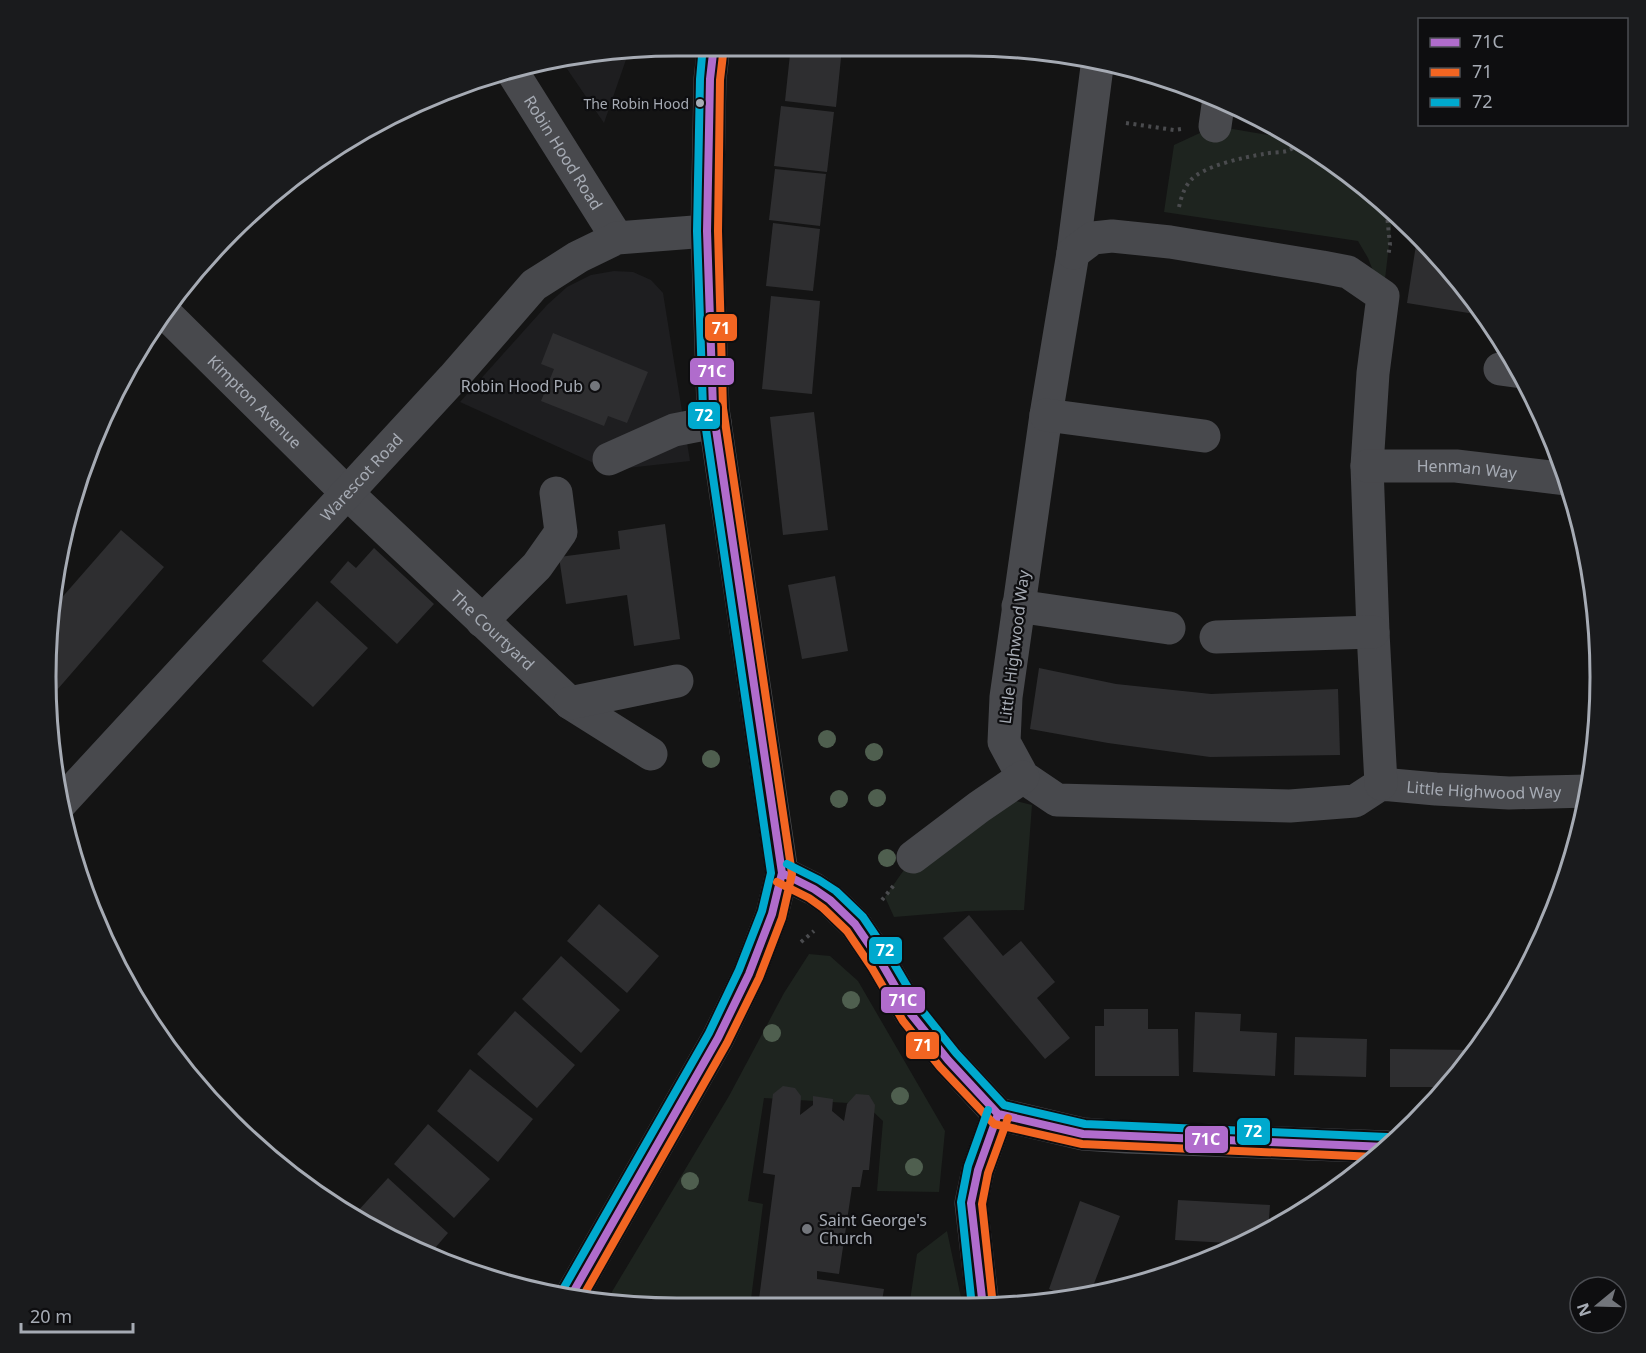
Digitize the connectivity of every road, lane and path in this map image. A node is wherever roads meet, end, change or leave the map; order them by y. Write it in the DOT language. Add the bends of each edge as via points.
graph roads {
  1 [pos="713,56"];
  2 [pos="1097,68"];
  3 [pos="516,77"];
  4 [pos="1217,112"];
  5 [pos="1089,119"];
  6 [pos="1293,147"];
  7 [pos="1387,217"];
  8 [pos="707,231"];
  9 [pos="617,238"];
  10 [pos="1170,242"];
  11 [pos="1072,253"];
  12 [pos="1383,297"];
  13 [pos="170,318"];
  14 [pos="1046,415"];
  15 [pos="715,422"];
  16 [pos="1204,436"];
  17 [pos="609,459"];
  18 [pos="1367,466"];
  19 [pos="1556,472"];
  20 [pos="346,492"];
  21 [pos="556,492"];
  22 [pos="1018,606"];
  23 [pos="482,621"];
  24 [pos="1168,628"];
  25 [pos="1373,632"];
  26 [pos="1216,637"];
  27 [pos="677,681"];
  28 [pos="570,703"];
  29 [pos="651,754"];
  30 [pos="1023,777"];
  31 [pos="1381,784"];
  32 [pos="1580,791"];
  33 [pos="67,797"];
  34 [pos="914,857"];
  35 [pos="782,873"];
  36 [pos="821,930"];
  37 [pos="793,949"];
  38 [pos="999,1114"];
  39 [pos="1375,1147"];
  40 [pos="575,1289"];
  41 [pos="981,1297"];
  1 -- 8 [label="main road"];
  2 -- 5 [label="street, Little Highwood Way"];
  3 -- 9 [label="street, Robin Hood Road"];
  4 -- 5 [label="path" via="1174,130"];
  5 -- 11 [label="street, Little Highwood Way"];
  6 -- 10 [label="path" via="1220,164 1190,180 1182,195"];
  7 -- 12 [label="path" via="1390,245"];
  8 -- 9 [label="street, Warescot Road"];
  8 -- 15 [label="main road"];
  9 -- 20 [label="street, Warescot Road" via="534,285"];
  10 -- 11 [label="street" via="1093,238"];
  10 -- 12 [label="street" via="1348,272"];
  11 -- 14 [label="street, Little Highwood Way"];
  12 -- 18 [label="street"];
  13 -- 20 [label="street, Kimpton Avenue"];
  14 -- 16 [label="street"];
  14 -- 22 [label="street, Little Highwood Way"];
  15 -- 17 [label="street" via="674,430"];
  15 -- 35 [label="main road"];
  18 -- 19 [label="street, Henman Way"];
  18 -- 25 [label="street"];
  20 -- 23 [label="street, The Courtyard"];
  20 -- 33 [label="street, Warescot Road"];
  21 -- 23 [label="street" via="561,532 537,566"];
  22 -- 24 [label="street"];
  22 -- 30 [label="street, Little Highwood Way" via="1004,742"];
  23 -- 28 [label="street, The Courtyard"];
  25 -- 26 [label="street"];
  25 -- 31 [label="street"];
  27 -- 28 [label="street"];
  28 -- 29 [label="street, The Courtyard"];
  30 -- 31 [label="street, Little Highwood Way" via="1057,800 1290,806 1354,801"];
  30 -- 34 [label="street"];
  31 -- 32 [label="street, Little Highwood Way" via="1509,793"];
  35 -- 38 [label="street" via="830,900 855,924 911,1014"];
  35 -- 40 [label="main road" via="772,914 734,1006"];
  36 -- 37 [label="path"];
  38 -- 39 [label="street" via="1083,1134"];
  38 -- 41 [label="street" via="978,1170 971,1203"];
}
